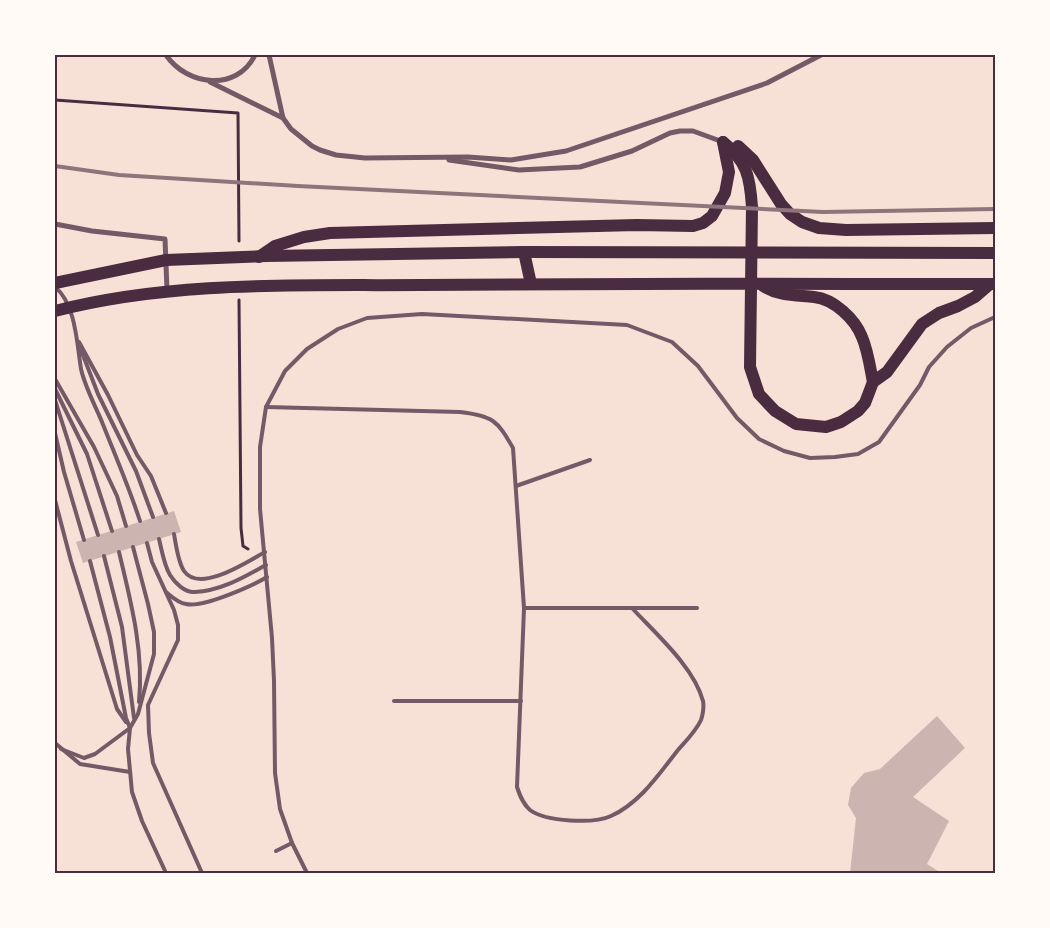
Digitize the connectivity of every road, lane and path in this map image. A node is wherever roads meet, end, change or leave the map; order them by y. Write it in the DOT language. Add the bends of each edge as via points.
graph roads {
  1 [pos="255,55"];
  2 [pos="269,55"];
  3 [pos="821,55"];
  4 [pos="165,56"];
  5 [pos="208,81"];
  6 [pos="283,118"];
  7 [pos="723,142"];
  8 [pos="428,156"];
  9 [pos="55,224"];
  10 [pos="995,228"];
  11 [pos="524,252"];
  12 [pos="995,253"];
  13 [pos="259,256"];
  14 [pos="166,260"];
  15 [pos="55,283"];
  16 [pos="531,284"];
  17 [pos="760,284"];
  18 [pos="992,284"];
  19 [pos="55,287"];
  20 [pos="166,291"];
  21 [pos="69,307"];
  22 [pos="55,311"];
  23 [pos="995,317"];
  24 [pos="77,339"];
  25 [pos="55,379"];
  26 [pos="873,382"];
  27 [pos="55,388"];
  28 [pos="55,400"];
  29 [pos="266,407"];
  30 [pos="55,433"];
  31 [pos="590,460"];
  32 [pos="516,486"];
  33 [pos="55,500"];
  34 [pos="166,513"];
  35 [pos="153,517"];
  36 [pos="140,521"];
  37 [pos="126,526"];
  38 [pos="241,528"];
  39 [pos="112,530"];
  40 [pos="174,534"];
  41 [pos="98,535"];
  42 [pos="159,539"];
  43 [pos="84,540"];
  44 [pos="147,543"];
  45 [pos="264,545"];
  46 [pos="133,547"];
  47 [pos="119,552"];
  48 [pos="265,552"];
  49 [pos="104,556"];
  50 [pos="90,561"];
  51 [pos="266,565"];
  52 [pos="267,577"];
  53 [pos="165,591"];
  54 [pos="524,608"];
  55 [pos="632,608"];
  56 [pos="697,608"];
  57 [pos="394,701"];
  58 [pos="520,701"];
  59 [pos="138,714"];
  60 [pos="134,719"];
  61 [pos="130,728"];
  62 [pos="55,743"];
  63 [pos="61,749"];
  64 [pos="130,772"];
  65 [pos="292,843"];
  66 [pos="276,851"];
  67 [pos="166,873"];
  68 [pos="202,873"];
  69 [pos="307,873"];
  1 -- 5 [label="street" via="241,72 225,79"];
  2 -- 6 [label="street"];
  3 -- 8 [label="street" via="767,83 566,151 511,160"];
  4 -- 5 [label="street" via="192,78"];
  5 -- 6 [label="street"];
  6 -- 8 [label="street" via="312,146 336,155 365,158"];
  7 -- 8 [label="street" via="693,131 680,131 632,150 571,168 519,170"];
  7 -- 10 [label="main road" via="738,146 753,160 790,214 819,228"];
  7 -- 13 [label="main road" via="729,172 726,193 712,216 693,226 330,232 275,246"];
  7 -- 26 [label="main road" via="742,160 751,188 750,368 759,394 775,411 796,424 826,427 858,411"];
  9 -- 14 [label="street" via="165,239"];
  11 -- 12 [label="main road"];
  11 -- 13 [label="main road"];
  11 -- 16 [label="main road"];
  13 -- 14 [label="main road"];
  14 -- 15 [label="main road"];
  14 -- 20 [label="street"];
  16 -- 17 [label="main road"];
  16 -- 20 [label="main road" via="221,287"];
  17 -- 18 [label="main road"];
  17 -- 26 [label="main road" via="785,295 817,297 844,313 862,337"];
  18 -- 26 [label="main road" via="975,297 922,324 887,372"];
  19 -- 21 [label="lane"];
  20 -- 21 [label="main road"];
  21 -- 22 [label="main road"];
  21 -- 24 [label="lane"];
  23 -- 29 [label="lane" via="971,328 929,367 879,442 858,454 835,457 810,458 759,439 737,418 698,366 672,342 627,325 422,314 367,318 338,329 307,349 285,371"];
  24 -- 34 [label="lane" via="151,476"];
  24 -- 35 [label="lane"];
  24 -- 36 [label="lane" via="84,377"];
  25 -- 37 [label="lane" via="94,447 117,496"];
  27 -- 39 [label="lane" via="87,454"];
  28 -- 41 [label="lane"];
  29 -- 32 [label="lane" via="483,415 501,427 513,448"];
  29 -- 45 [label="lane" via="260,447 260,509"];
  30 -- 43 [label="lane"];
  31 -- 32 [label="lane"];
  32 -- 54 [label="lane"];
  33 -- 61 [label="lane" via="117,709"];
  38 -- 45 [label="path" via="243,546 249,550"];
  40 -- 48 [label="lane" via="184,571 198,580 227,573"];
  42 -- 51 [label="lane" via="170,576 179,586 193,593 219,588"];
  44 -- 53 [label="lane"];
  45 -- 48 [label="lane"];
  46 -- 59 [label="lane" via="154,632 154,654"];
  47 -- 59 [label="lane" via="138,639 141,681"];
  48 -- 51 [label="lane"];
  49 -- 60 [label="lane" via="122,627"];
  50 -- 61 [label="lane"];
  51 -- 52 [label="lane"];
  52 -- 53 [label="lane" via="199,604 187,605 174,600"];
  52 -- 65 [label="lane" via="274,680 275,773 280,809"];
  53 -- 68 [label="lane" via="178,625 178,640 148,705 149,733 153,763"];
  54 -- 55 [label="lane"];
  54 -- 58 [label="lane"];
  55 -- 56 [label="lane"];
  55 -- 58 [label="lane" via="682,663 697,685 703,703 701,720 689,737 628,806 610,817 593,821 550,818 530,810 521,800 518,787"];
  57 -- 58 [label="lane"];
  59 -- 60 [label="lane"];
  60 -- 61 [label="lane"];
  61 -- 63 [label="lane" via="95,754 84,758"];
  61 -- 64 [label="lane"];
  62 -- 63 [label="lane"];
  63 -- 64 [label="lane" via="80,764"];
  64 -- 67 [label="lane" via="139,814"];
  65 -- 66 [label="lane"];
  65 -- 69 [label="lane"];
}
